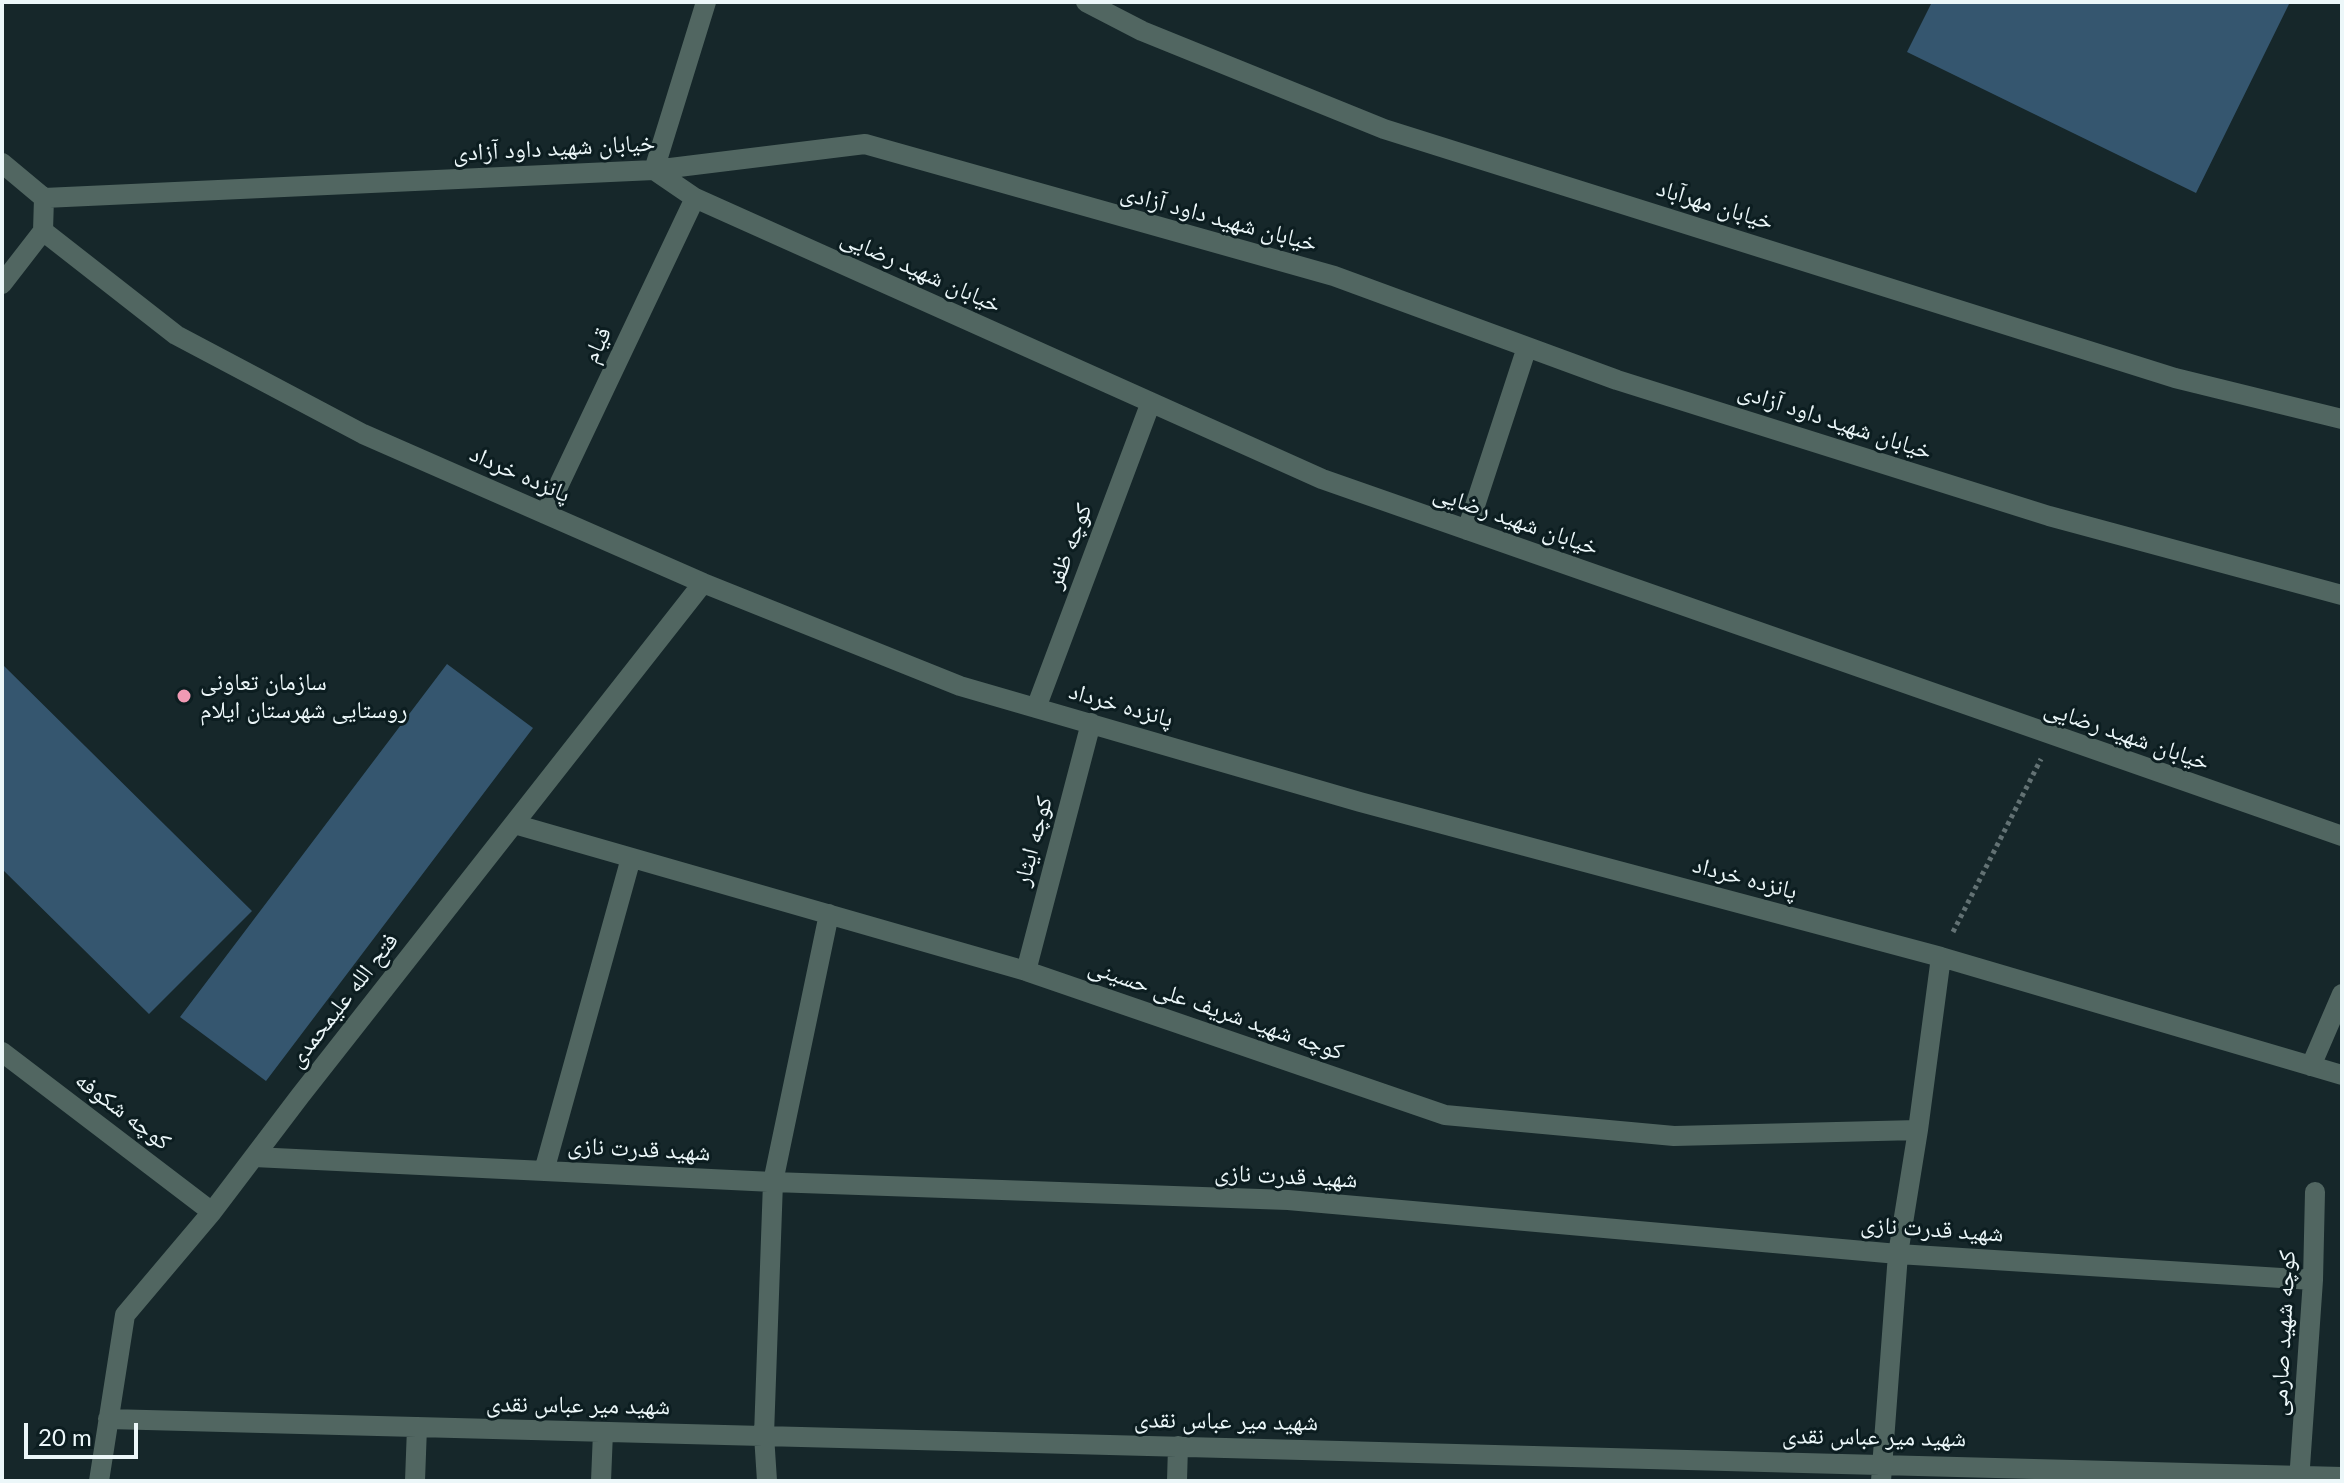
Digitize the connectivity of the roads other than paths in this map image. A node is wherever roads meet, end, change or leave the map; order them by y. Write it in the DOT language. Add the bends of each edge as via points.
graph roads {
  1 [pos="706,2"];
  2 [pos="1086,2"];
  3 [pos="2,163"];
  4 [pos="654,170"];
  5 [pos="44,198"];
  6 [pos="695,198"];
  7 [pos="43,231"];
  8 [pos="2,284"];
  9 [pos="1527,347"];
  10 [pos="1151,402"];
  11 [pos="2342,419"];
  12 [pos="545,514"];
  13 [pos="1467,530"];
  14 [pos="703,583"];
  15 [pos="2342,595"];
  16 [pos="1036,708"];
  17 [pos="1091,723"];
  18 [pos="514,824"];
  19 [pos="2342,836"];
  20 [pos="631,858"];
  21 [pos="829,914"];
  22 [pos="1941,957"];
  23 [pos="1026,971"];
  24 [pos="2342,994"];
  25 [pos="2,1052"];
  26 [pos="2311,1066"];
  27 [pos="2342,1075"];
  28 [pos="1918,1130"];
  29 [pos="254,1157"];
  30 [pos="544,1171"];
  31 [pos="773,1182"];
  32 [pos="2315,1192"];
  33 [pos="212,1212"];
  34 [pos="1898,1254"];
  35 [pos="2313,1280"];
  36 [pos="108,1419"];
  37 [pos="417,1427"];
  38 [pos="603,1432"];
  39 [pos="764,1435"];
  40 [pos="1178,1446"];
  41 [pos="1881,1472"];
  42 [pos="2109,1475"];
  43 [pos="2342,1477"];
  44 [pos="2300,1479"];
  45 [pos="99,1481"];
  46 [pos="415,1481"];
  47 [pos="601,1481"];
  48 [pos="767,1481"];
  49 [pos="1177,1481"];
  1 -- 4 [label="street"];
  2 -- 11 [label="street, خیابان مهرآباد" via="1142,31 1384,129 2175,378"];
  3 -- 5 [label="street"];
  4 -- 5 [label="street, خیابان شهید داود آزادی"];
  4 -- 6 [label="street, خیابان شهید رضایی"];
  4 -- 9 [label="street, خیابان شهید داود آزادی" via="865,144 1334,276"];
  5 -- 7 [label="street"];
  6 -- 10 [label="street, خیابان شهید رضایی"];
  6 -- 12 [label="street, قیام"];
  7 -- 8 [label="street"];
  7 -- 12 [label="street, پانزده خرداد" via="176,335 363,434"];
  9 -- 13 [label="street"];
  9 -- 15 [label="street, خیابان شهید داود آزادی" via="2049,516"];
  10 -- 13 [label="street, خیابان شهید رضایی" via="1322,479"];
  10 -- 16 [label="street, کوچه ظفر"];
  12 -- 14 [label="street, پانزده خرداد"];
  13 -- 19 [label="street, خیابان شهید رضایی"];
  14 -- 16 [label="street, پانزده خرداد" via="960,686"];
  14 -- 18 [label="street, فتح الله علیمحمدی"];
  16 -- 17 [label="street, پانزده خرداد"];
  17 -- 22 [label="street, پانزده خرداد" via="1360,802"];
  17 -- 23 [label="street, کوچه ایثار"];
  18 -- 20 [label="street, کوچه شهید شریف علی حسینی"];
  18 -- 29 [label="street, فتح الله علیمحمدی"];
  20 -- 21 [label="street, کوچه شهید شریف علی حسینی"];
  20 -- 30 [label="street"];
  21 -- 23 [label="street, کوچه شهید شریف علی حسینی"];
  21 -- 31 [label="street"];
  22 -- 26 [label="street, پانزده خرداد"];
  22 -- 28 [label="street"];
  23 -- 28 [label="street, کوچه شهید شریف علی حسینی" via="1445,1115 1674,1136"];
  24 -- 26 [label="street"];
  25 -- 33 [label="street, کوچه شکوفه"];
  26 -- 27 [label="street, پانزده خرداد"];
  28 -- 34 [label="street"];
  29 -- 30 [label="street, شهید قدرت نازی"];
  29 -- 33 [label="street, فتح الله علیمحمدی"];
  30 -- 31 [label="street, شهید قدرت نازی"];
  31 -- 34 [label="street, شهید قدرت نازی" via="1288,1200"];
  31 -- 39 [label="street"];
  32 -- 35 [label="street, کوچه شهید صارمی"];
  33 -- 36 [label="street, فتح الله علیمحمدی" via="125,1315"];
  34 -- 35 [label="street, شهید قدرت نازی"];
  34 -- 41 [label="street"];
  35 -- 44 [label="street, کوچه شهید صارمی"];
  36 -- 37 [label="street, شهید میر عباس نقدی"];
  36 -- 45 [label="street, فتح الله علیمحمدی"];
  37 -- 38 [label="street, شهید میر عباس نقدی"];
  37 -- 46 [label="street"];
  38 -- 39 [label="street, شهید میر عباس نقدی"];
  38 -- 47 [label="street"];
  39 -- 40 [label="street, شهید میر عباس نقدی"];
  39 -- 48 [label="street"];
  40 -- 41 [label="street, شهید میر عباس نقدی"];
  40 -- 49 [label="street"];
  41 -- 42 [label="street, شهید میر عباس نقدی"];
  42 -- 44 [label="street, شهید میر عباس نقدی"];
  43 -- 44 [label="street, شهید میر عباس نقدی"];
}
